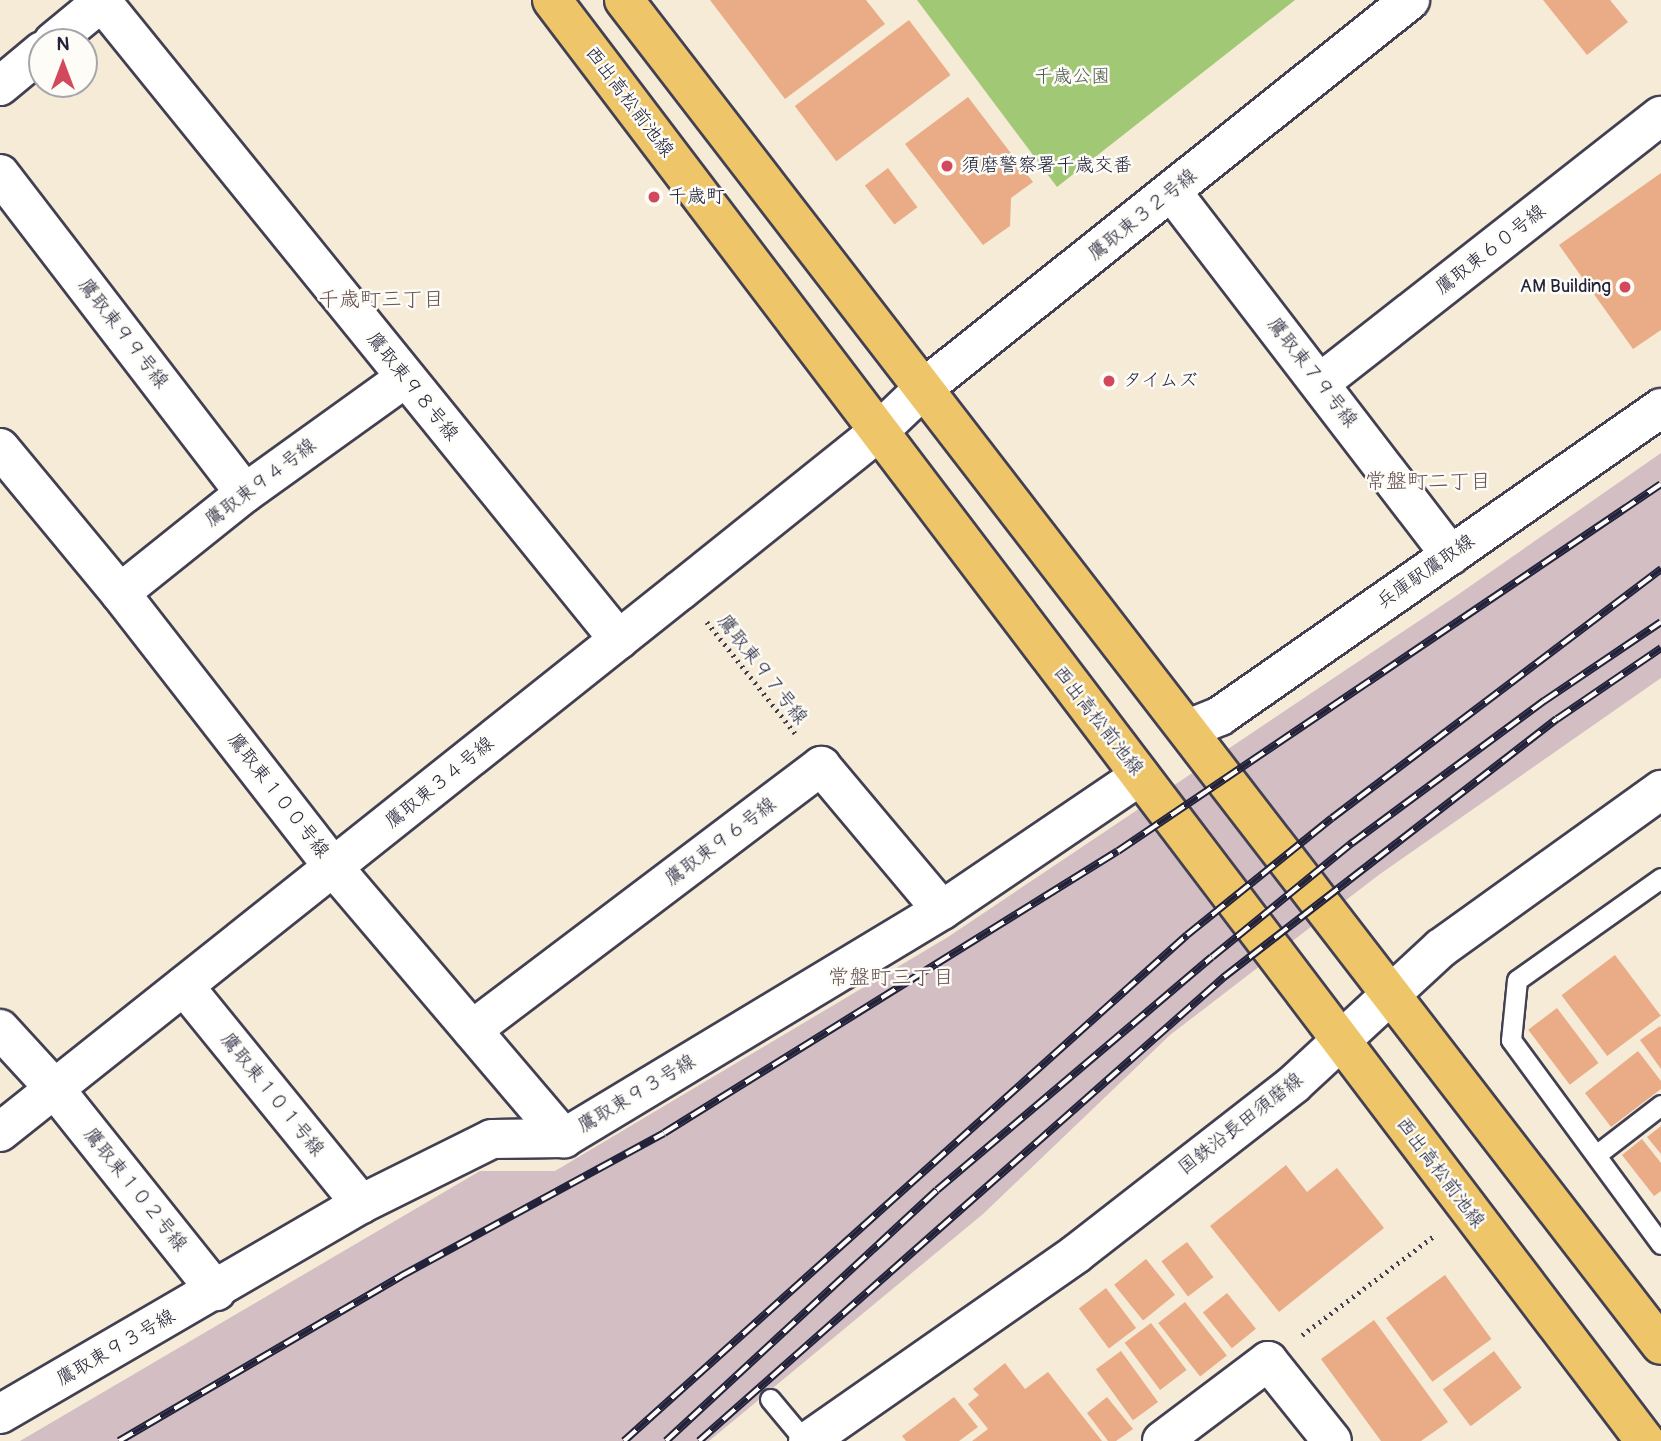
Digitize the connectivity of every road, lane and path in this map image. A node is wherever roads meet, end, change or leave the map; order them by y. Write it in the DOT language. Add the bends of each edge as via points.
graph roads {
  1 [pos="551,0"];
  2 [pos="624,0"];
  3 [pos="1410,0"];
  4 [pos="103,1"];
  5 [pos="70,28"];
  6 [pos="28,63"];
  7 [pos="0,86"];
  8 [pos="1661,116"];
  9 [pos="0,174"];
  10 [pos="1171,191"];
  11 [pos="405,378"];
  12 [pos="1320,383"];
  13 [pos="924,388"];
  14 [pos="1661,408"];
  15 [pos="878,432"];
  16 [pos="0,448"];
  17 [pos="245,493"];
  18 [pos="1451,555"];
  19 [pos="681,590"];
  20 [pos="120,593"];
  21 [pos="619,640"];
  22 [pos="1188,729"];
  23 [pos="821,766"];
  24 [pos="1140,776"];
  25 [pos="1661,790"];
  26 [pos="334,867"];
  27 [pos="1661,878"];
  28 [pos="942,910"];
  29 [pos="184,986"];
  30 [pos="1392,993"];
  31 [pos="0,1028"];
  32 [pos="472,1030"];
  33 [pos="1340,1041"];
  34 [pos="54,1088"];
  35 [pos="1661,1105"];
  36 [pos="0,1132"];
  37 [pos="569,1145"];
  38 [pos="1596,1155"];
  39 [pos="361,1204"];
  40 [pos="1436,1234"];
  41 [pos="1661,1244"];
  42 [pos="216,1291"];
  43 [pos="1655,1325"];
  44 [pos="1268,1361"];
  45 [pos="771,1399"];
  46 [pos="0,1414"];
  47 [pos="807,1441"];
  48 [pos="1162,1441"];
  49 [pos="1332,1441"];
  50 [pos="1645,1441"];
  1 -- 15 [label="main road, 西出高松前池線"];
  2 -- 13 [label="main road"];
  3 -- 10 [label="street, 鷹取東３２号線"];
  4 -- 5 [label="street"];
  4 -- 11 [label="street, 鷹取東９８号線"];
  6 -- 7 [label="street"];
  8 -- 12 [label="street, 鷹取東６０号線"];
  9 -- 17 [label="street, 鷹取東９９号線"];
  10 -- 12 [label="street, 鷹取東７９号線"];
  10 -- 13 [label="street, 鷹取東３２号線"];
  11 -- 17 [label="street, 鷹取東９４号線"];
  11 -- 21 [label="street, 鷹取東９８号線"];
  12 -- 18 [label="street, 鷹取東７９号線"];
  13 -- 15 [label="street, 鷹取東３２号線"];
  13 -- 22 [label="main road"];
  14 -- 18 [label="street, 兵庫駅鷹取線"];
  15 -- 19 [label="street, 鷹取東３４号線"];
  15 -- 24 [label="main road, 西出高松前池線"];
  16 -- 20 [label="street, 鷹取東１００号線"];
  17 -- 20 [label="street, 鷹取東９４号線"];
  18 -- 22 [label="street, 兵庫駅鷹取線" via="1220,716"];
  19 -- 21 [label="street, 鷹取東３４号線"];
  19 -- 23 [label="path, 鷹取東９７号線"];
  20 -- 26 [label="street, 鷹取東１００号線"];
  21 -- 26 [label="street, 鷹取東３４号線"];
  22 -- 30 [label="main road"];
  23 -- 28 [label="street"];
  23 -- 32 [label="street, 鷹取東９６号線"];
  24 -- 28 [label="street, 鷹取東９３号線"];
  24 -- 33 [label="main road, 西出高松前池線"];
  25 -- 30 [label="street, 国鉄沿長田須磨線" via="1441,948"];
  26 -- 29 [label="street, 鷹取東３４号線"];
  26 -- 32 [label="street, 鷹取東１００号線"];
  27 -- 38 [label="lane" via="1517,980 1511,1040"];
  28 -- 37 [label="street, 鷹取東９３号線"];
  29 -- 34 [label="street, 鷹取東３４号線"];
  29 -- 39 [label="street, 鷹取東１０１号線"];
  30 -- 33 [label="street, 国鉄沿長田須磨線"];
  30 -- 43 [label="main road"];
  31 -- 34 [label="street, 鷹取東１０２号線"];
  32 -- 37 [label="street, 鷹取東１００号線"];
  33 -- 47 [label="street, 国鉄沿長田須磨線" via="1294,1084 1077,1253"];
  33 -- 50 [label="main road, 西出高松前池線"];
  34 -- 36 [label="street, 鷹取東３４号線"];
  34 -- 42 [label="street, 鷹取東１０２号線"];
  35 -- 38 [label="lane"];
  37 -- 39 [label="street, 鷹取東９３号線" via="492,1139"];
  38 -- 41 [label="lane"];
  39 -- 42 [label="street, 鷹取東９３号線"];
  40 -- 44 [label="path"];
  42 -- 46 [label="street, 鷹取東９３号線"];
  44 -- 48 [label="street"];
  44 -- 49 [label="street"];
  45 -- 47 [label="lane"];
}
